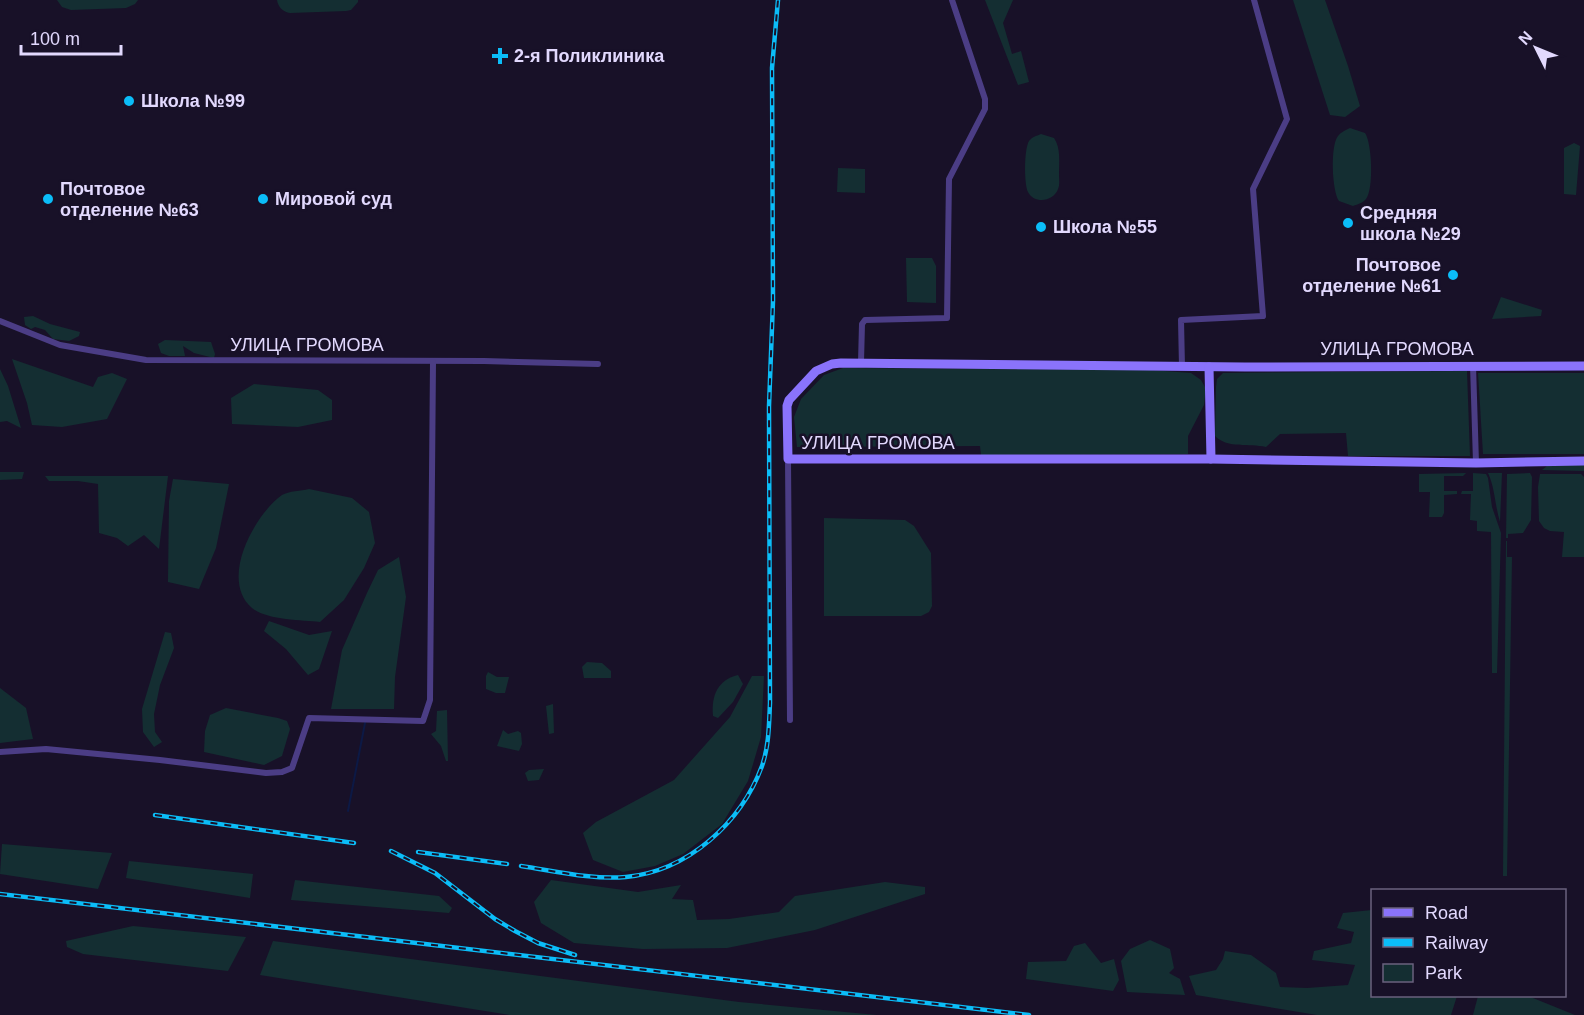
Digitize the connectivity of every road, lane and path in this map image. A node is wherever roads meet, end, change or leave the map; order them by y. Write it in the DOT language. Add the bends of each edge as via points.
graph roads {
  1 [pos="952,0"];
  2 [pos="1254,0"];
  3 [pos="0,321"];
  4 [pos="433,362"];
  5 [pos="861,362"];
  6 [pos="598,364"];
  7 [pos="1473,365"];
  8 [pos="1584,366"];
  9 [pos="1182,367"];
  10 [pos="1209,367"];
  11 [pos="788,459"];
  12 [pos="1211,459"];
  13 [pos="1584,461"];
  14 [pos="1476,463"];
  15 [pos="790,720"];
  16 [pos="0,752"];
  1 -- 5 [label="street" via="985,109 949,178 947,318 865,320"];
  2 -- 9 [label="street" via="1287,118 1253,189 1263,316 1181,320"];
  3 -- 4 [label="street, УЛИЦА ГРОМОВА" via="60,345 147,360"];
  4 -- 6 [label="street, УЛИЦА ГРОМОВА"];
  4 -- 16 [label="street" via="430,700 423,721 309,718 291,768 282,772 46,749"];
  5 -- 9 [label="street, УЛИЦА ГРОМОВА"];
  5 -- 11 [label="street, УЛИЦА ГРОМОВА" via="824,368 789,400"];
  7 -- 8 [label="street, УЛИЦА ГРОМОВА"];
  7 -- 10 [label="street, УЛИЦА ГРОМОВА"];
  7 -- 14 [label="street"];
  9 -- 10 [label="street, УЛИЦА ГРОМОВА"];
  10 -- 12 [label="street"];
  11 -- 12 [label="street, УЛИЦА ГРОМОВА"];
  11 -- 15 [label="street"];
  12 -- 14 [label="street, УЛИЦА ГРОМОВА"];
  13 -- 14 [label="street, УЛИЦА ГРОМОВА"];
}
